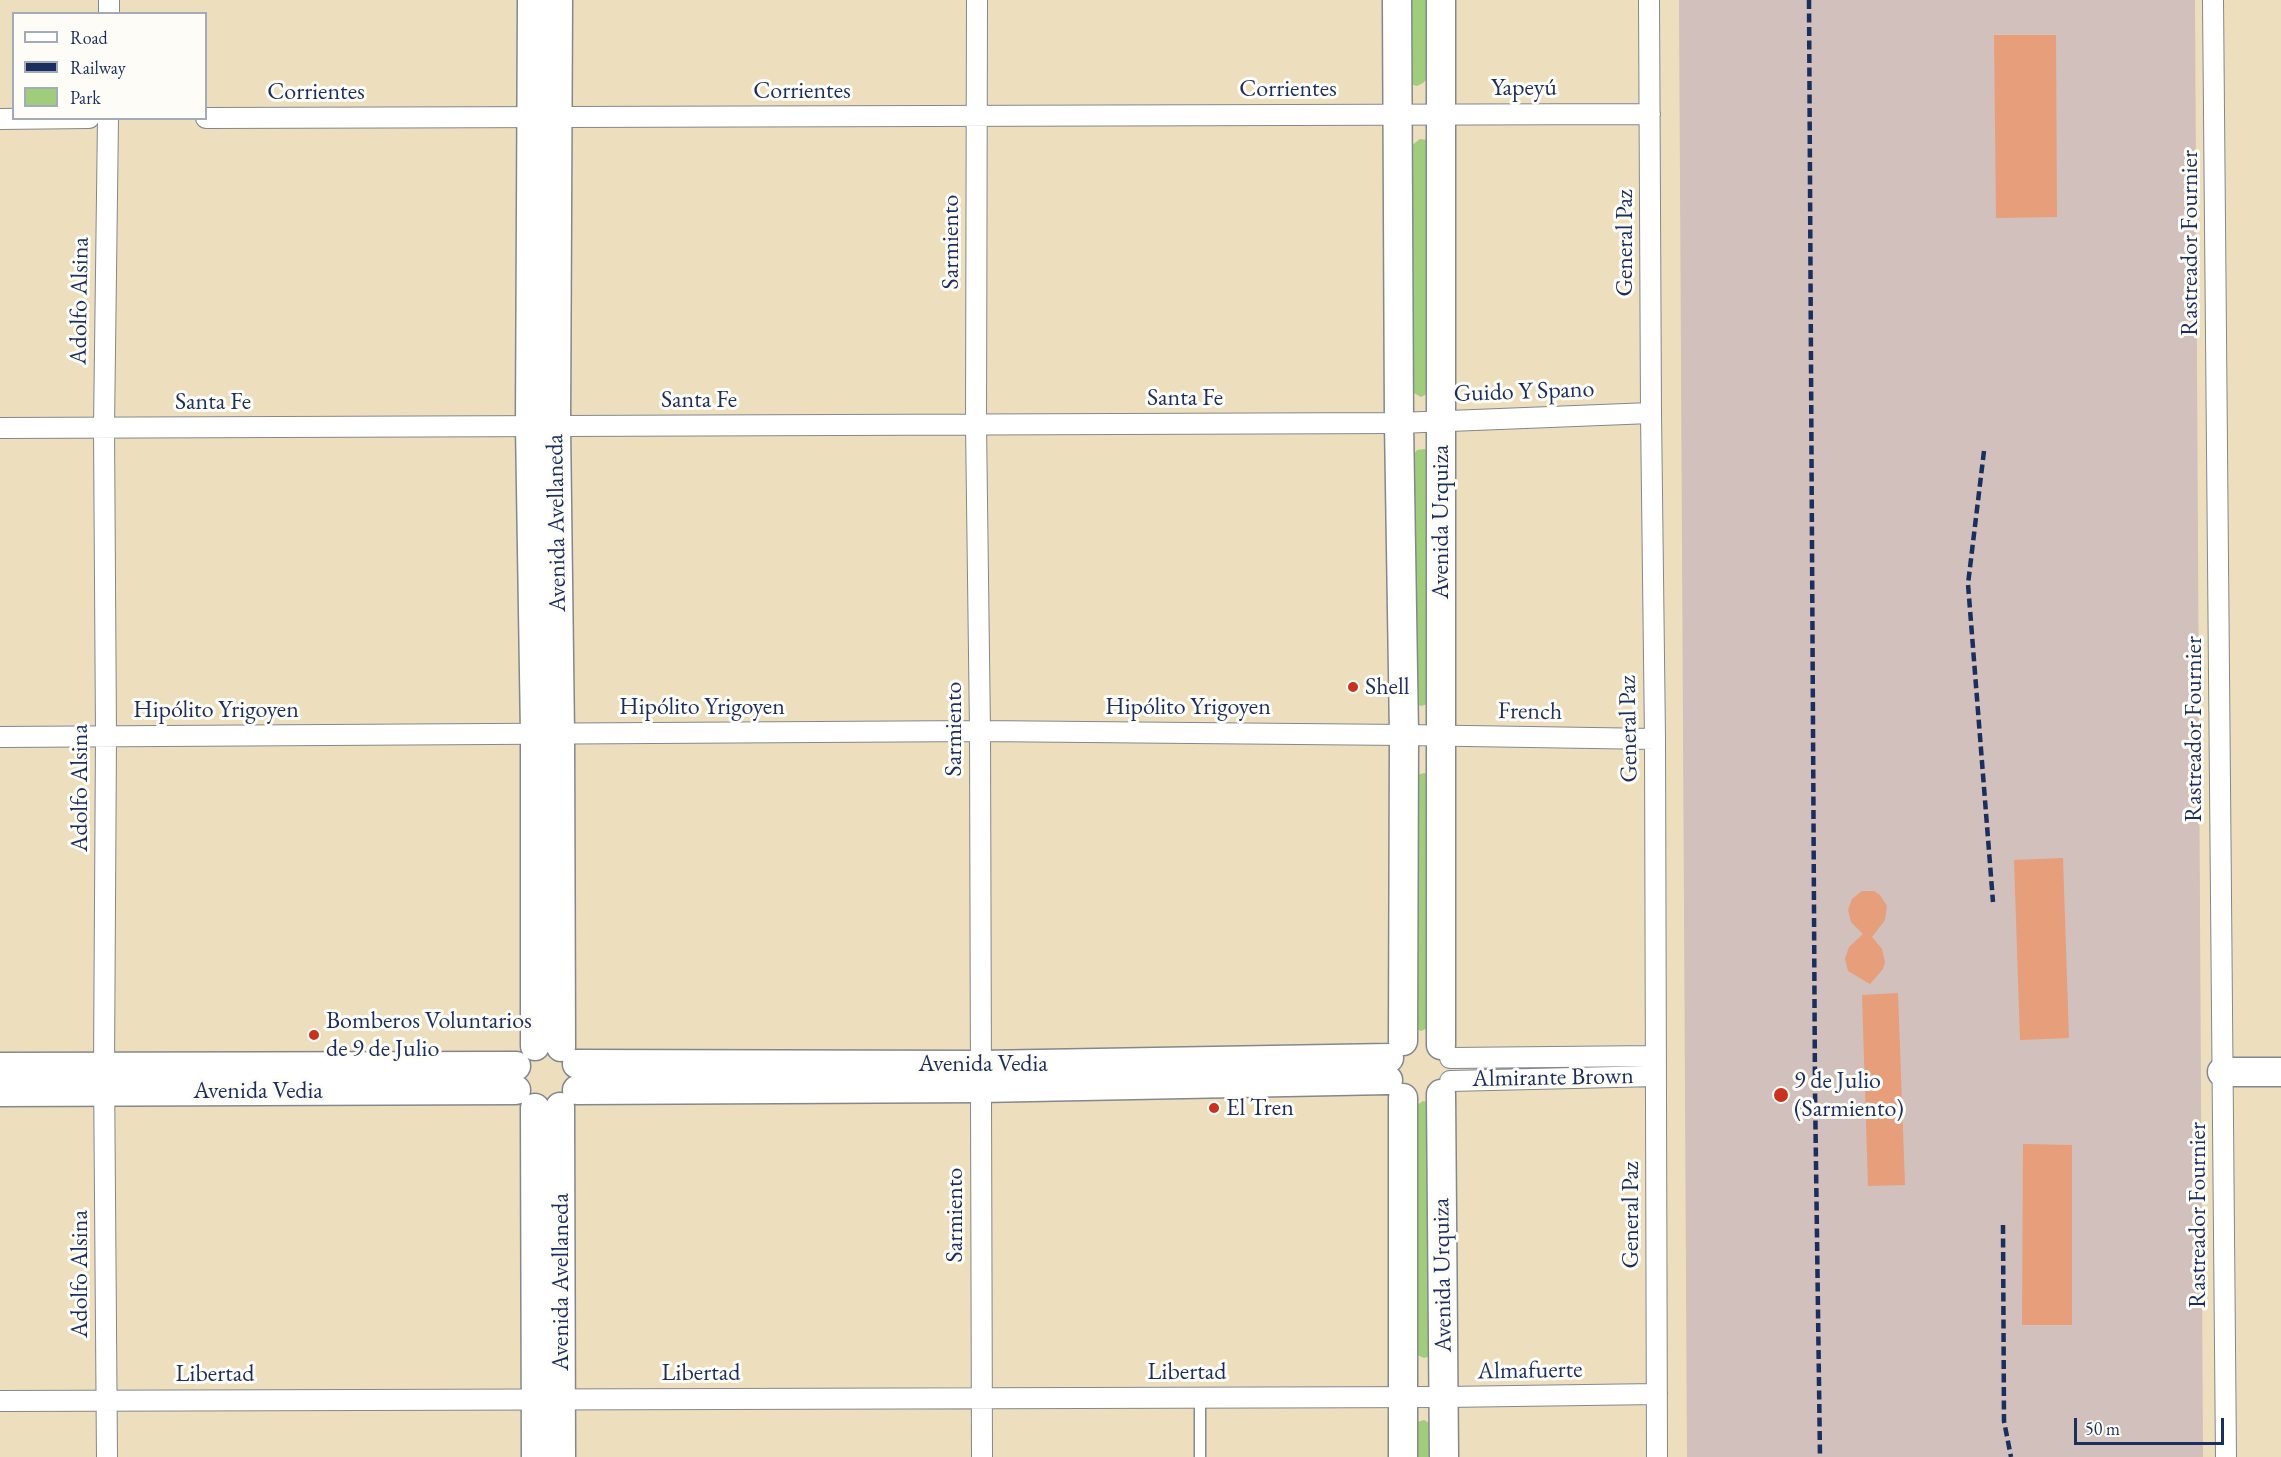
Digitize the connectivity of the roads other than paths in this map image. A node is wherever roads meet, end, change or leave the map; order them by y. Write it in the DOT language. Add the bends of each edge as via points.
graph roads {
  1 [pos="532,0"];
  2 [pos="558,0"];
  3 [pos="977,0"];
  4 [pos="1397,0"];
  5 [pos="1441,0"];
  6 [pos="1649,0"];
  7 [pos="2213,0"];
  8 [pos="1398,114"];
  9 [pos="1442,114"];
  10 [pos="1650,114"];
  11 [pos="977,115"];
  12 [pos="545,117"];
  13 [pos="207,118"];
  14 [pos="108,120"];
  15 [pos="1651,413"];
  16 [pos="1441,421"];
  17 [pos="1399,423"];
  18 [pos="976,424"];
  19 [pos="543,426"];
  20 [pos="0,428"];
  21 [pos="104,428"];
  22 [pos="980,731"];
  23 [pos="548,734"];
  24 [pos="1404,735"];
  25 [pos="106,736"];
  26 [pos="1441,736"];
  27 [pos="0,737"];
  28 [pos="1655,740"];
  29 [pos="1656,1056"];
  30 [pos="0,1068"];
  31 [pos="1445,1069"];
  32 [pos="1396,1070"];
  33 [pos="2222,1072"];
  34 [pos="2281,1072"];
  35 [pos="980,1076"];
  36 [pos="1656,1076"];
  37 [pos="547,1077"];
  38 [pos="104,1079"];
  39 [pos="0,1092"];
  40 [pos="1658,1395"];
  41 [pos="1402,1396"];
  42 [pos="1444,1397"];
  43 [pos="981,1398"];
  44 [pos="1200,1398"];
  45 [pos="549,1399"];
  46 [pos="106,1400"];
  47 [pos="0,1401"];
  48 [pos="107,1457"];
  49 [pos="536,1457"];
  50 [pos="561,1457"];
  51 [pos="982,1457"];
  52 [pos="1200,1457"];
  53 [pos="1403,1457"];
  54 [pos="1444,1457"];
  55 [pos="1658,1457"];
  56 [pos="2226,1457"];
  1 -- 12 [label="main road, Avenida Avellaneda"];
  2 -- 12 [label="main road, Avenida Avellaneda"];
  3 -- 11 [label="street, Sarmiento"];
  4 -- 8 [label="main road, Avenida Urquiza"];
  5 -- 9 [label="main road, Avenida Urquiza"];
  6 -- 10 [label="street, General Paz"];
  7 -- 33 [label="street, Rastreador Fournier"];
  8 -- 9 [label="street, Yapeyú"];
  8 -- 11 [label="street, Corrientes"];
  8 -- 17 [label="main road, Avenida Urquiza"];
  9 -- 10 [label="street, Yapeyú"];
  9 -- 16 [label="main road, Avenida Urquiza"];
  10 -- 15 [label="street, General Paz"];
  11 -- 12 [label="street, Corrientes"];
  11 -- 18 [label="street, Sarmiento"];
  12 -- 13 [label="street, Corrientes"];
  12 -- 19 [label="main road, Avenida Avellaneda"];
  14 -- 21 [label="street, Adolfo Alsina"];
  15 -- 16 [label="street, Guido Y Spano"];
  15 -- 28 [label="street, General Paz"];
  16 -- 17 [label="street, Guido Y Spano"];
  16 -- 26 [label="main road, Avenida Urquiza"];
  17 -- 18 [label="street, Santa Fe"];
  17 -- 24 [label="main road, Avenida Urquiza"];
  18 -- 19 [label="street, Santa Fe"];
  18 -- 22 [label="street, Sarmiento"];
  19 -- 21 [label="street, Santa Fe"];
  19 -- 23 [label="main road, Avenida Avellaneda"];
  20 -- 21 [label="street, Santa Fe"];
  21 -- 25 [label="street, Adolfo Alsina"];
  22 -- 23 [label="street, Hipólito Yrigoyen"];
  22 -- 24 [label="street, Hipólito Yrigoyen"];
  22 -- 35 [label="street, Sarmiento"];
  23 -- 25 [label="street, Hipólito Yrigoyen"];
  23 -- 37 [label="main road, Avenida Avellaneda"];
  24 -- 26 [label="street, French"];
  24 -- 32 [label="main road, Avenida Urquiza"];
  25 -- 27 [label="street, Hipólito Yrigoyen"];
  25 -- 38 [label="street, Adolfo Alsina"];
  26 -- 28 [label="street, French"];
  26 -- 31 [label="main road, Avenida Urquiza"];
  28 -- 29 [label="street, General Paz"];
  29 -- 31 [label="street, Almirante Brown"];
  29 -- 36 [label="street, General Paz"];
  30 -- 38 [label="main road, Avenida Vedia"];
  31 -- 32 [label="main road" via="1421,1036"];
  31 -- 32 [label="main road" via="1426,1102 1416,1102"];
  31 -- 36 [label="street, Almirante Brown"];
  31 -- 42 [label="main road, Avenida Urquiza"];
  32 -- 35 [label="main road, Avenida Vedia"];
  32 -- 41 [label="main road, Avenida Urquiza"];
  33 -- 34 [label="main road"];
  33 -- 56 [label="street, Rastreador Fournier"];
  35 -- 37 [label="main road, Avenida Vedia"];
  35 -- 43 [label="street, Sarmiento"];
  36 -- 40 [label="street, General Paz"];
  37 -- 38 [label="main road, Avenida Vedia"];
  37 -- 45 [label="main road, Avenida Avellaneda"];
  38 -- 39 [label="main road, Avenida Vedia"];
  38 -- 46 [label="street, Adolfo Alsina"];
  40 -- 42 [label="street, Almafuerte"];
  40 -- 55 [label="street, General Paz"];
  41 -- 42 [label="street, Almafuerte"];
  41 -- 44 [label="street, Libertad"];
  41 -- 53 [label="main road, Avenida Urquiza"];
  42 -- 54 [label="main road, Avenida Urquiza"];
  43 -- 44 [label="street, Libertad"];
  43 -- 45 [label="street, Libertad"];
  43 -- 51 [label="street, Sarmiento"];
  44 -- 52 [label="lane"];
  45 -- 46 [label="street, Libertad"];
  45 -- 49 [label="main road, Avenida Avellaneda"];
  45 -- 50 [label="main road, Avenida Avellaneda"];
  46 -- 47 [label="street, Libertad"];
  46 -- 48 [label="street, Adolfo Alsina"];
}
